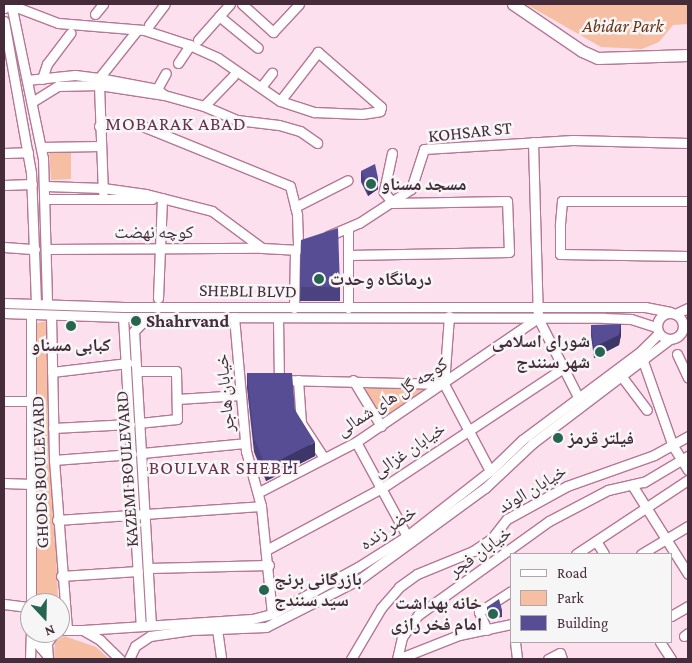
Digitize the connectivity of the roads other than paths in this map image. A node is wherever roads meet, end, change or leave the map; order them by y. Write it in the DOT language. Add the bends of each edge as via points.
graph roads {
  1 [pos="103,4"];
  2 [pos="166,4"];
  3 [pos="230,4"];
  4 [pos="242,4"];
  5 [pos="299,4"];
  6 [pos="513,4"];
  7 [pos="9,6"];
  8 [pos="95,14"];
  9 [pos="219,16"];
  10 [pos="4,21"];
  11 [pos="149,25"];
  12 [pos="137,30"];
  13 [pos="70,33"];
  14 [pos="194,43"];
  15 [pos="258,48"];
  16 [pos="688,55"];
  17 [pos="178,63"];
  18 [pos="166,73"];
  19 [pos="272,73"];
  20 [pos="233,76"];
  21 [pos="42,78"];
  22 [pos="27,80"];
  23 [pos="99,81"];
  24 [pos="261,88"];
  25 [pos="160,92"];
  26 [pos="280,101"];
  27 [pos="32,102"];
  28 [pos="204,106"];
  29 [pos="99,126"];
  30 [pos="38,128"];
  31 [pos="25,130"];
  32 [pos="533,142"];
  33 [pos="317,143"];
  34 [pos="688,143"];
  35 [pos="100,146"];
  36 [pos="41,147"];
  37 [pos="28,152"];
  38 [pos="4,153"];
  39 [pos="392,153"];
  40 [pos="348,180"];
  41 [pos="32,184"];
  42 [pos="4,185"];
  43 [pos="46,186"];
  44 [pos="103,188"];
  45 [pos="162,198"];
  46 [pos="47,200"];
  47 [pos="104,200"];
  48 [pos="688,202"];
  49 [pos="392,203"];
  50 [pos="295,207"];
  51 [pos="348,228"];
  52 [pos="4,247"];
  53 [pos="160,248"];
  54 [pos="262,248"];
  55 [pos="35,249"];
  56 [pos="46,249"];
  57 [pos="296,250"];
  58 [pos="349,255"];
  59 [pos="688,256"];
  60 [pos="158,298"];
  61 [pos="4,303"];
  62 [pos="36,304"];
  63 [pos="47,304"];
  64 [pos="536,307"];
  65 [pos="294,308"];
  66 [pos="348,308"];
  67 [pos="688,308"];
  68 [pos="4,313"];
  69 [pos="673,313"];
  70 [pos="30,314"];
  71 [pos="51,315"];
  72 [pos="449,316"];
  73 [pos="123,317"];
  74 [pos="148,317"];
  75 [pos="234,317"];
  76 [pos="278,318"];
  77 [pos="538,318"];
  78 [pos="685,325"];
  79 [pos="658,330"];
  80 [pos="670,339"];
  81 [pos="676,354"];
  82 [pos="643,361"];
  83 [pos="127,363"];
  84 [pos="563,368"];
  85 [pos="137,371"];
  86 [pos="52,372"];
  87 [pos="622,377"];
  88 [pos="688,378"];
  89 [pos="269,380"];
  90 [pos="279,380"];
  91 [pos="298,380"];
  92 [pos="353,380"];
  93 [pos="444,384"];
  94 [pos="241,395"];
  95 [pos="578,397"];
  96 [pos="176,399"];
  97 [pos="4,401"];
  98 [pos="31,401"];
  99 [pos="647,410"];
  100 [pos="135,423"];
  101 [pos="381,426"];
  102 [pos="53,428"];
  103 [pos="467,431"];
  104 [pos="688,436"];
  105 [pos="356,442"];
  106 [pos="246,443"];
  107 [pos="674,446"];
  108 [pos="142,453"];
  109 [pos="132,454"];
  110 [pos="324,458"];
  111 [pos="685,458"];
  112 [pos="54,460"];
  113 [pos="688,470"];
  114 [pos="490,471"];
  115 [pos="688,480"];
  116 [pos="4,483"];
  117 [pos="32,484"];
  118 [pos="632,485"];
  119 [pos="382,488"];
  120 [pos="259,492"];
  121 [pos="261,506"];
  122 [pos="646,508"];
  123 [pos="135,514"];
  124 [pos="146,514"];
  125 [pos="57,520"];
  126 [pos="688,526"];
  127 [pos="407,536"];
  128 [pos="666,539"];
  129 [pos="596,541"];
  130 [pos="268,549"];
  131 [pos="578,553"];
  132 [pos="603,553"];
  133 [pos="643,553"];
  134 [pos="269,564"];
  135 [pos="149,568"];
  136 [pos="138,571"];
  137 [pos="688,574"];
  138 [pos="61,576"];
  139 [pos="510,592"];
  140 [pos="31,593"];
  141 [pos="62,593"];
  142 [pos="4,604"];
  143 [pos="20,606"];
  144 [pos="688,606"];
  145 [pos="272,614"];
  146 [pos="672,616"];
  147 [pos="152,624"];
  148 [pos="510,624"];
  149 [pos="140,625"];
  150 [pos="70,629"];
  151 [pos="217,629"];
  152 [pos="83,630"];
  153 [pos="488,630"];
  154 [pos="30,643"];
  155 [pos="38,643"];
  156 [pos="47,643"];
  157 [pos="515,643"];
  158 [pos="661,643"];
  159 [pos="561,656"];
  160 [pos="48,657"];
  161 [pos="29,659"];
  162 [pos="120,659"];
  163 [pos="129,659"];
  164 [pos="221,659"];
  165 [pos="351,659"];
  166 [pos="398,659"];
  167 [pos="517,659"];
  168 [pos="548,659"];
  169 [pos="671,659"];
  1 -- 8 [label="street"];
  2 -- 11 [label="street"];
  3 -- 9 [label="street"];
  4 -- 5 [label="street" via="274,32"];
  6 -- 16 [label="main road" via="582,51 598,58"];
  7 -- 12 [label="street" via="58,23"];
  7 -- 22 [label="street"];
  9 -- 14 [label="street"];
  9 -- 15 [label="street"];
  10 -- 31 [label="street"];
  12 -- 14 [label="street"];
  12 -- 23 [label="street"];
  13 -- 21 [label="street" via="47,64"];
  14 -- 17 [label="street"];
  14 -- 24 [label="street"];
  18 -- 25 [label="street"];
  19 -- 24 [label="street"];
  20 -- 28 [label="street"];
  21 -- 22 [label="street"];
  21 -- 23 [label="street" via="74,75"];
  22 -- 27 [label="street"];
  23 -- 25 [label="street"];
  23 -- 27 [label="street" via="58,86"];
  23 -- 29 [label="street"];
  24 -- 26 [label="street"];
  25 -- 28 [label="street"];
  26 -- 26 [label="street" via="318,52 381,107 380,111 362,114 314,112"];
  27 -- 30 [label="street"];
  28 -- 33 [label="street" via="237,120 300,131"];
  29 -- 35 [label="street"];
  29 -- 50 [label="street" via="135,123 290,186"];
  30 -- 31 [label="street"];
  30 -- 36 [label="street"];
  31 -- 37 [label="street"];
  32 -- 34 [label="street, KOHSAR ST"];
  32 -- 49 [label="street, KOHSAR ST" via="424,149 411,189"];
  32 -- 64 [label="street"];
  35 -- 36 [label="street"];
  35 -- 44 [label="street"];
  36 -- 43 [label="street"];
  37 -- 38 [label="street"];
  37 -- 41 [label="street"];
  39 -- 49 [label="street" via="384,192"];
  40 -- 50 [label="street"];
  41 -- 42 [label="street"];
  41 -- 55 [label="street"];
  43 -- 44 [label="street"];
  43 -- 46 [label="street"];
  44 -- 45 [label="street"];
  44 -- 47 [label="street"];
  45 -- 47 [label="street"];
  45 -- 53 [label="street"];
  45 -- 54 [label="street" via="212,211"];
  46 -- 47 [label="street"];
  46 -- 56 [label="street"];
  48 -- 59 [label="street" via="562,201 560,226 560,254"];
  49 -- 51 [label="street, KOHSAR ST"];
  49 -- 58 [label="street" via="507,201 509,252"];
  50 -- 57 [label="street"];
  51 -- 57 [label="street, KOHSAR ST"];
  51 -- 58 [label="street"];
  52 -- 55 [label="street"];
  53 -- 54 [label="street, کوچه نهضت"];
  53 -- 56 [label="street, کوچه نهضت"];
  53 -- 60 [label="street"];
  54 -- 57 [label="street, KOHSAR ST"];
  55 -- 62 [label="street"];
  56 -- 63 [label="street"];
  57 -- 65 [label="street"];
  58 -- 66 [label="street"];
  61 -- 62 [label="street, SHEBLI BLVD"];
  62 -- 63 [label="street, SHEBLI BLVD"];
  63 -- 65 [label="street, SHEBLI BLVD"];
  64 -- 66 [label="street, SHEBLI BLVD"];
  64 -- 69 [label="street, SHEBLI BLVD" via="645,307"];
  64 -- 77 [label="street"];
  65 -- 66 [label="street, SHEBLI BLVD"];
  67 -- 69 [label="street"];
  68 -- 70 [label="street, SHEBLI BLVD"];
  69 -- 78 [label="street"];
  69 -- 79 [label="street" via="660,317"];
  70 -- 71 [label="street, SHEBLI BLVD"];
  70 -- 98 [label="street, GHODS BOULEVARD"];
  71 -- 73 [label="street, SHEBLI BLVD"];
  71 -- 86 [label="street, GHODS BOULEVARD"];
  72 -- 76 [label="street, SHEBLI BLVD"];
  72 -- 77 [label="street, SHEBLI BLVD"];
  72 -- 93 [label="street"];
  73 -- 74 [label="street, SHEBLI BLVD"];
  73 -- 83 [label="street, KAZEMI BOULEVARD"];
  74 -- 75 [label="street, SHEBLI BLVD"];
  74 -- 85 [label="street, KAZEMI BOULEVARD" via="134,331"];
  75 -- 76 [label="street, SHEBLI BLVD"];
  75 -- 94 [label="street, خیابان هاجر" via="245,381"];
  76 -- 90 [label="street"];
  77 -- 79 [label="street, SHEBLI BLVD" via="632,318"];
  77 -- 84 [label="street"];
  77 -- 93 [label="street, کوچه گل های شمالی"];
  78 -- 80 [label="street" via="678,336"];
  79 -- 80 [label="street"];
  79 -- 95 [label="street, خضر زنده" via="641,351"];
  80 -- 82 [label="street, خضر زنده"];
  81 -- 88 [label="street"];
  82 -- 87 [label="street, خضر زنده"];
  82 -- 107 [label="street"];
  83 -- 86 [label="street"];
  83 -- 100 [label="street, KAZEMI BOULEVARD"];
  84 -- 95 [label="street"];
  84 -- 103 [label="street, خیابان غزالی"];
  85 -- 96 [label="street" via="176,372"];
  85 -- 100 [label="street, KAZEMI BOULEVARD"];
  86 -- 102 [label="street, GHODS BOULEVARD"];
  87 -- 99 [label="street"];
  87 -- 151 [label="street, خضر زنده" via="533,443 485,488 360,579 266,627"];
  89 -- 90 [label="street"];
  90 -- 91 [label="street"];
  91 -- 92 [label="street"];
  91 -- 110 [label="street" via="301,423"];
  92 -- 93 [label="street"];
  92 -- 101 [label="street"];
  93 -- 101 [label="street, کوچه گل های شمالی"];
  93 -- 103 [label="street"];
  94 -- 96 [label="street"];
  94 -- 106 [label="street, خیابان هاجر"];
  95 -- 114 [label="street, خضر زنده" via="522,440"];
  96 -- 100 [label="street" via="177,419"];
  97 -- 98 [label="street"];
  98 -- 117 [label="street, GHODS BOULEVARD"];
  100 -- 102 [label="street"];
  100 -- 108 [label="street, KAZEMI BOULEVARD"];
  100 -- 109 [label="street, KAZEMI BOULEVARD"];
  101 -- 105 [label="street, کوچه گل های شمالی"];
  102 -- 112 [label="street, GHODS BOULEVARD"];
  103 -- 114 [label="street"];
  103 -- 119 [label="street, خیابان غزالی"];
  104 -- 107 [label="street, خیابان الوند"];
  105 -- 110 [label="street, کوچه گل های شمالی"];
  105 -- 119 [label="street"];
  106 -- 108 [label="street"];
  106 -- 120 [label="street, خیابان هاجر"];
  107 -- 111 [label="street"];
  107 -- 165 [label="street, خیابان الوند" via="567,486 507,520 492,538 473,551 417,574 399,587 381,608"];
  108 -- 124 [label="street, KAZEMI BOULEVARD"];
  109 -- 112 [label="street"];
  109 -- 123 [label="street, KAZEMI BOULEVARD"];
  110 -- 120 [label="street, کوچه گل های شمالی"];
  111 -- 113 [label="street"];
  111 -- 118 [label="street, خیابان فجر" via="644,482"];
  112 -- 125 [label="street, GHODS BOULEVARD"];
  114 -- 127 [label="street, خضر زنده"];
  115 -- 122 [label="street"];
  116 -- 117 [label="street"];
  117 -- 140 [label="street, GHODS BOULEVARD"];
  118 -- 122 [label="street"];
  118 -- 166 [label="street, خیابان فجر" via="608,490 549,521 448,596 434,602 418,615 402,638"];
  119 -- 127 [label="street"];
  119 -- 130 [label="street, خیابان غزالی"];
  120 -- 121 [label="street, خیابان هاجر"];
  121 -- 124 [label="street"];
  121 -- 130 [label="street, خیابان هاجر"];
  122 -- 128 [label="street"];
  122 -- 129 [label="street"];
  123 -- 124 [label="street"];
  123 -- 125 [label="street"];
  123 -- 136 [label="street, KAZEMI BOULEVARD"];
  124 -- 135 [label="street, KAZEMI BOULEVARD"];
  125 -- 138 [label="street, GHODS BOULEVARD"];
  126 -- 128 [label="street"];
  127 -- 145 [label="street, خضر زنده" via="358,568"];
  128 -- 133 [label="street"];
  128 -- 137 [label="street"];
  129 -- 131 [label="street"];
  129 -- 132 [label="street"];
  130 -- 134 [label="street, خیابان هاجر"];
  134 -- 135 [label="street"];
  134 -- 145 [label="street, خیابان هاجر"];
  135 -- 147 [label="street, KAZEMI BOULEVARD"];
  136 -- 138 [label="street"];
  136 -- 149 [label="street, KAZEMI BOULEVARD"];
  138 -- 141 [label="street, GHODS BOULEVARD"];
  139 -- 153 [label="street" via="479,612"];
  142 -- 143 [label="street"];
  144 -- 146 [label="street"];
  145 -- 147 [label="street, خضر زنده" via="252,619"];
  147 -- 149 [label="street, خضر زنده"];
  148 -- 153 [label="street"];
  149 -- 152 [label="street, خضر زنده"];
  150 -- 152 [label="street"];
  151 -- 163 [label="street, خضر زنده" via="150,636 135,646"];
  151 -- 164 [label="street"];
  152 -- 162 [label="street" via="100,640"];
  153 -- 166 [label="street" via="431,644"];
  154 -- 161 [label="street"];
  155 -- 160 [label="street"];
  156 -- 160 [label="street"];
  157 -- 167 [label="street"];
  158 -- 169 [label="street"];
  159 -- 168 [label="street"];
}
